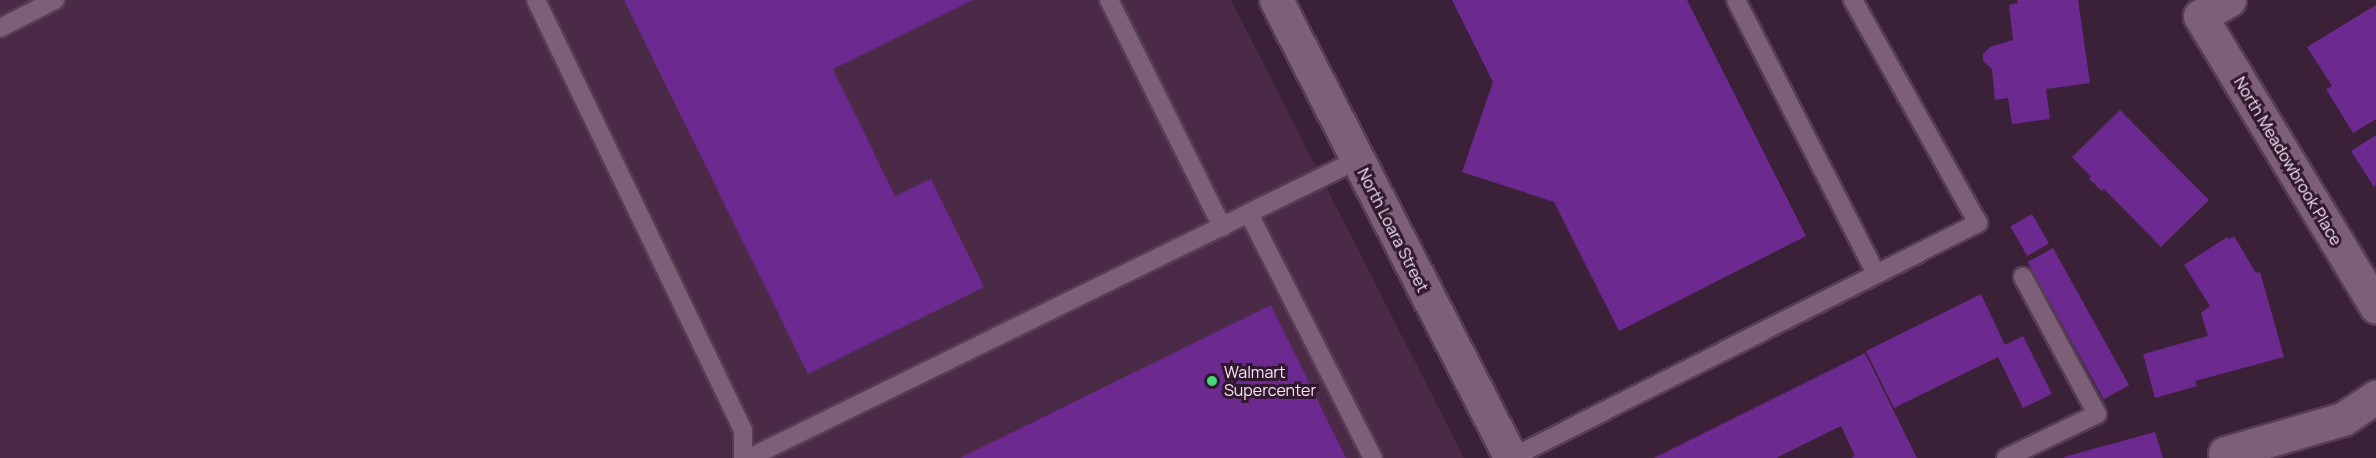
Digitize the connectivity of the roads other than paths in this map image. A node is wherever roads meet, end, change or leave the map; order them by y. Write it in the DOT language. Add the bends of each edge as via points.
graph roads {
  1 [pos="55,0"];
  2 [pos="536,0"];
  3 [pos="1108,0"];
  4 [pos="1276,0"];
  5 [pos="1736,0"];
  6 [pos="1853,0"];
  7 [pos="2229,0"];
  8 [pos="0,28"];
  9 [pos="1357,160"];
  10 [pos="1250,214"];
  11 [pos="1222,227"];
  12 [pos="1876,274"];
  13 [pos="2023,277"];
  14 [pos="2376,306"];
  15 [pos="2376,397"];
  16 [pos="2225,453"];
  17 [pos="743,458"];
  18 [pos="749,458"];
  19 [pos="1373,458"];
  20 [pos="1511,458"];
  21 [pos="2006,458"];
  1 -- 8 [label="lane"];
  2 -- 17 [label="lane" via="734,410 743,430"];
  3 -- 11 [label="lane"];
  4 -- 9 [label="street, North Loara Street"];
  5 -- 12 [label="lane"];
  6 -- 12 [label="lane" via="1978,223"];
  7 -- 14 [label="street, North Meadowbrook Place" via="2200,16"];
  9 -- 10 [label="lane"];
  9 -- 20 [label="street, North Loara Street"];
  10 -- 11 [label="lane"];
  10 -- 19 [label="lane"];
  11 -- 18 [label="lane"];
  12 -- 20 [label="lane"];
  13 -- 21 [label="lane" via="2097,414"];
  15 -- 16 [label="street" via="2343,419"];
}
